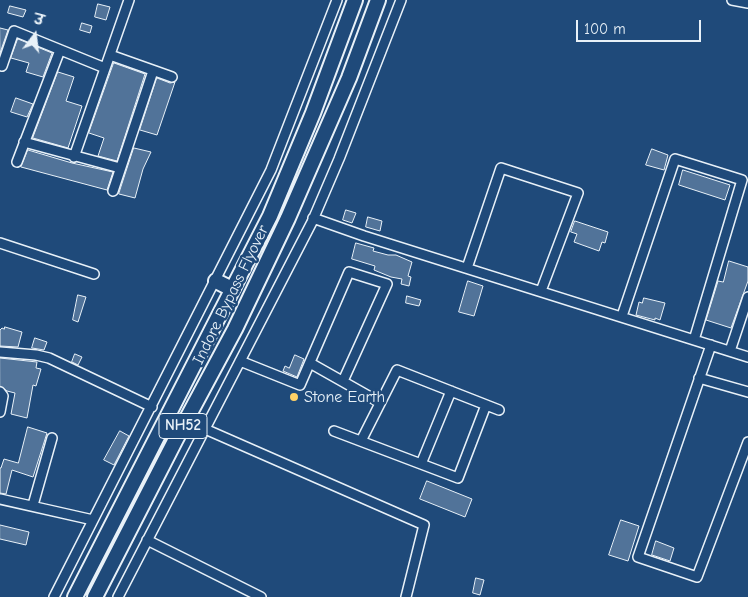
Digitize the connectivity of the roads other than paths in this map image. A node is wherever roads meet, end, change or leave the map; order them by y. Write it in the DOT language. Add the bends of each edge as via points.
graph roads {
  1 [pos="129,0"];
  2 [pos="337,0"];
  3 [pos="356,0"];
  4 [pos="378,0"];
  5 [pos="401,0"];
  6 [pos="732,0"];
  7 [pos="748,3"];
  8 [pos="60,50"];
  9 [pos="110,55"];
  10 [pos="2,66"];
  11 [pos="105,68"];
  12 [pos="153,71"];
  13 [pos="172,77"];
  14 [pos="24,142"];
  15 [pos="74,157"];
  16 [pos="16,162"];
  17 [pos="120,168"];
  18 [pos="744,188"];
  19 [pos="113,191"];
  20 [pos="313,218"];
  21 [pos="0,243"];
  22 [pos="467,268"];
  23 [pos="94,274"];
  24 [pos="216,281"];
  25 [pos="232,289"];
  26 [pos="541,291"];
  27 [pos="748,297"];
  28 [pos="622,316"];
  29 [pos="694,340"];
  30 [pos="712,346"];
  31 [pos="730,351"];
  32 [pos="0,352"];
  33 [pos="748,357"];
  34 [pos="240,361"];
  35 [pos="310,363"];
  36 [pos="699,378"];
  37 [pos="343,381"];
  38 [pos="452,391"];
  39 [pos="0,392"];
  40 [pos="748,392"];
  41 [pos="379,402"];
  42 [pos="486,404"];
  43 [pos="152,407"];
  44 [pos="500,410"];
  45 [pos="0,412"];
  46 [pos="204,429"];
  47 [pos="334,431"];
  48 [pos="52,438"];
  49 [pos="361,441"];
  50 [pos="748,442"];
  51 [pos="421,464"];
  52 [pos="0,499"];
  53 [pos="33,505"];
  54 [pos="93,520"];
  55 [pos="147,540"];
  56 [pos="54,597"];
  57 [pos="75,597"];
  58 [pos="95,597"];
  59 [pos="118,597"];
  60 [pos="261,597"];
  61 [pos="406,597"];
  1 -- 9 [label="street"];
  2 -- 24 [label="street" via="272,170"];
  3 -- 25 [label="highway, Indore Bypass Flyover / NH52" via="270,216"];
  4 -- 58 [label="highway, Indore Bypass Flyover / NH52" via="346,87 270,256"];
  5 -- 20 [label="street"];
  6 -- 7 [label="street"];
  8 -- 10 [label="street" via="14,31"];
  8 -- 11 [label="street"];
  8 -- 14 [label="street"];
  9 -- 11 [label="street"];
  9 -- 12 [label="street"];
  11 -- 15 [label="street"];
  12 -- 13 [label="street"];
  12 -- 17 [label="street"];
  14 -- 15 [label="street"];
  14 -- 16 [label="street"];
  15 -- 17 [label="street"];
  17 -- 19 [label="street"];
  18 -- 28 [label="street" via="742,180 675,158"];
  18 -- 29 [label="street"];
  20 -- 22 [label="street"];
  20 -- 34 [label="street"];
  21 -- 23 [label="street"];
  22 -- 26 [label="street"];
  22 -- 26 [label="street" via="501,168 578,193"];
  24 -- 25 [label="highway"];
  24 -- 43 [label="street"];
  25 -- 57 [label="highway, Indore Bypass Flyover / NH52"];
  26 -- 28 [label="street"];
  27 -- 31 [label="street"];
  28 -- 29 [label="street"];
  29 -- 30 [label="street"];
  30 -- 31 [label="street"];
  30 -- 36 [label="street"];
  31 -- 33 [label="street"];
  32 -- 43 [label="street" via="49,358"];
  34 -- 35 [label="street" via="300,385"];
  34 -- 46 [label="street"];
  35 -- 37 [label="street"];
  35 -- 37 [label="street" via="349,272 387,284"];
  36 -- 40 [label="street"];
  36 -- 50 [label="street" via="638,557 697,577"];
  37 -- 41 [label="street"];
  38 -- 41 [label="street" via="397,370"];
  38 -- 42 [label="street"];
  38 -- 51 [label="street"];
  39 -- 45 [label="street" via="3,396"];
  41 -- 49 [label="street"];
  42 -- 44 [label="street"];
  42 -- 51 [label="street" via="458,478"];
  43 -- 54 [label="street"];
  46 -- 55 [label="street"];
  46 -- 61 [label="street" via="424,525"];
  47 -- 49 [label="street"];
  48 -- 53 [label="street"];
  49 -- 51 [label="street"];
  52 -- 53 [label="street"];
  53 -- 54 [label="street"];
  54 -- 56 [label="street"];
  55 -- 59 [label="street"];
  55 -- 60 [label="street"];
}
